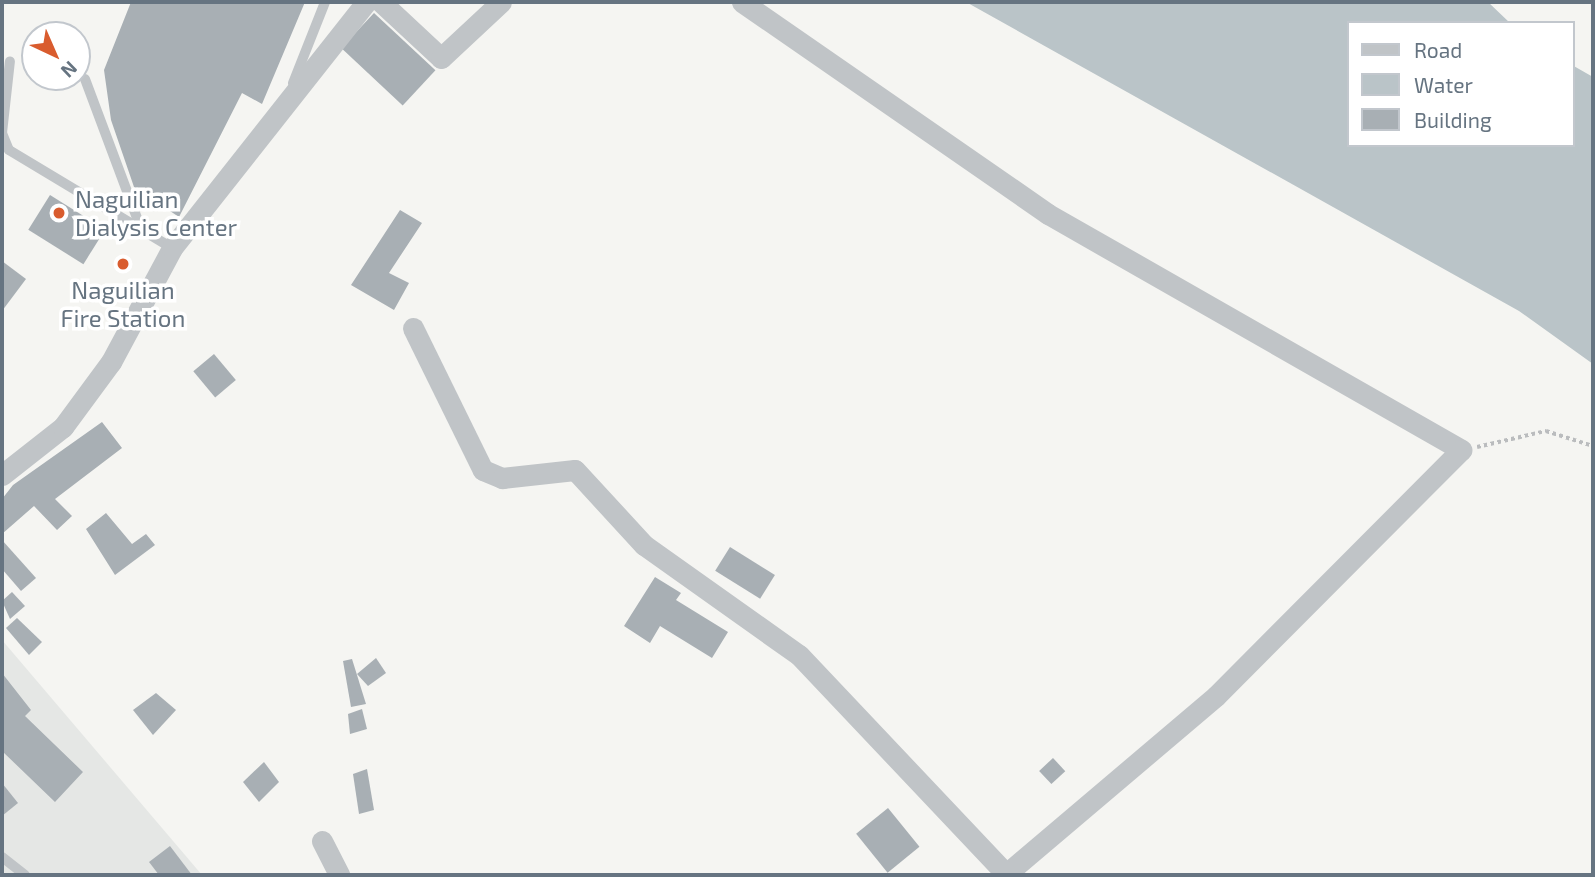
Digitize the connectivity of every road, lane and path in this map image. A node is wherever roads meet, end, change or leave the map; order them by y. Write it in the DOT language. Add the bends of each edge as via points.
graph roads {
  1 [pos="325,2"];
  2 [pos="366,2"];
  3 [pos="381,2"];
  4 [pos="501,2"];
  5 [pos="742,2"];
  6 [pos="10,61"];
  7 [pos="89,91"];
  8 [pos="284,105"];
  9 [pos="2,133"];
  10 [pos="140,226"];
  11 [pos="172,248"];
  12 [pos="413,328"];
  13 [pos="1593,446"];
  14 [pos="1461,450"];
  15 [pos="2,475"];
  16 [pos="322,841"];
  17 [pos="2,857"];
  18 [pos="24,875"];
  19 [pos="339,875"];
  20 [pos="1006,875"];
  1 -- 8 [label="lane"];
  2 -- 8 [label="street"];
  3 -- 4 [label="street" via="440,58"];
  5 -- 14 [label="street" via="1048,214"];
  6 -- 9 [label="lane"];
  7 -- 10 [label="lane"];
  8 -- 11 [label="street"];
  9 -- 10 [label="lane" via="9,150"];
  10 -- 11 [label="lane"];
  11 -- 15 [label="street" via="111,362 71,416"];
  12 -- 20 [label="street" via="482,470 502,478 575,470 644,545 799,654"];
  13 -- 14 [label="path" via="1546,431"];
  14 -- 20 [label="street" via="1216,696"];
  16 -- 19 [label="street"];
  17 -- 18 [label="lane"];
}
